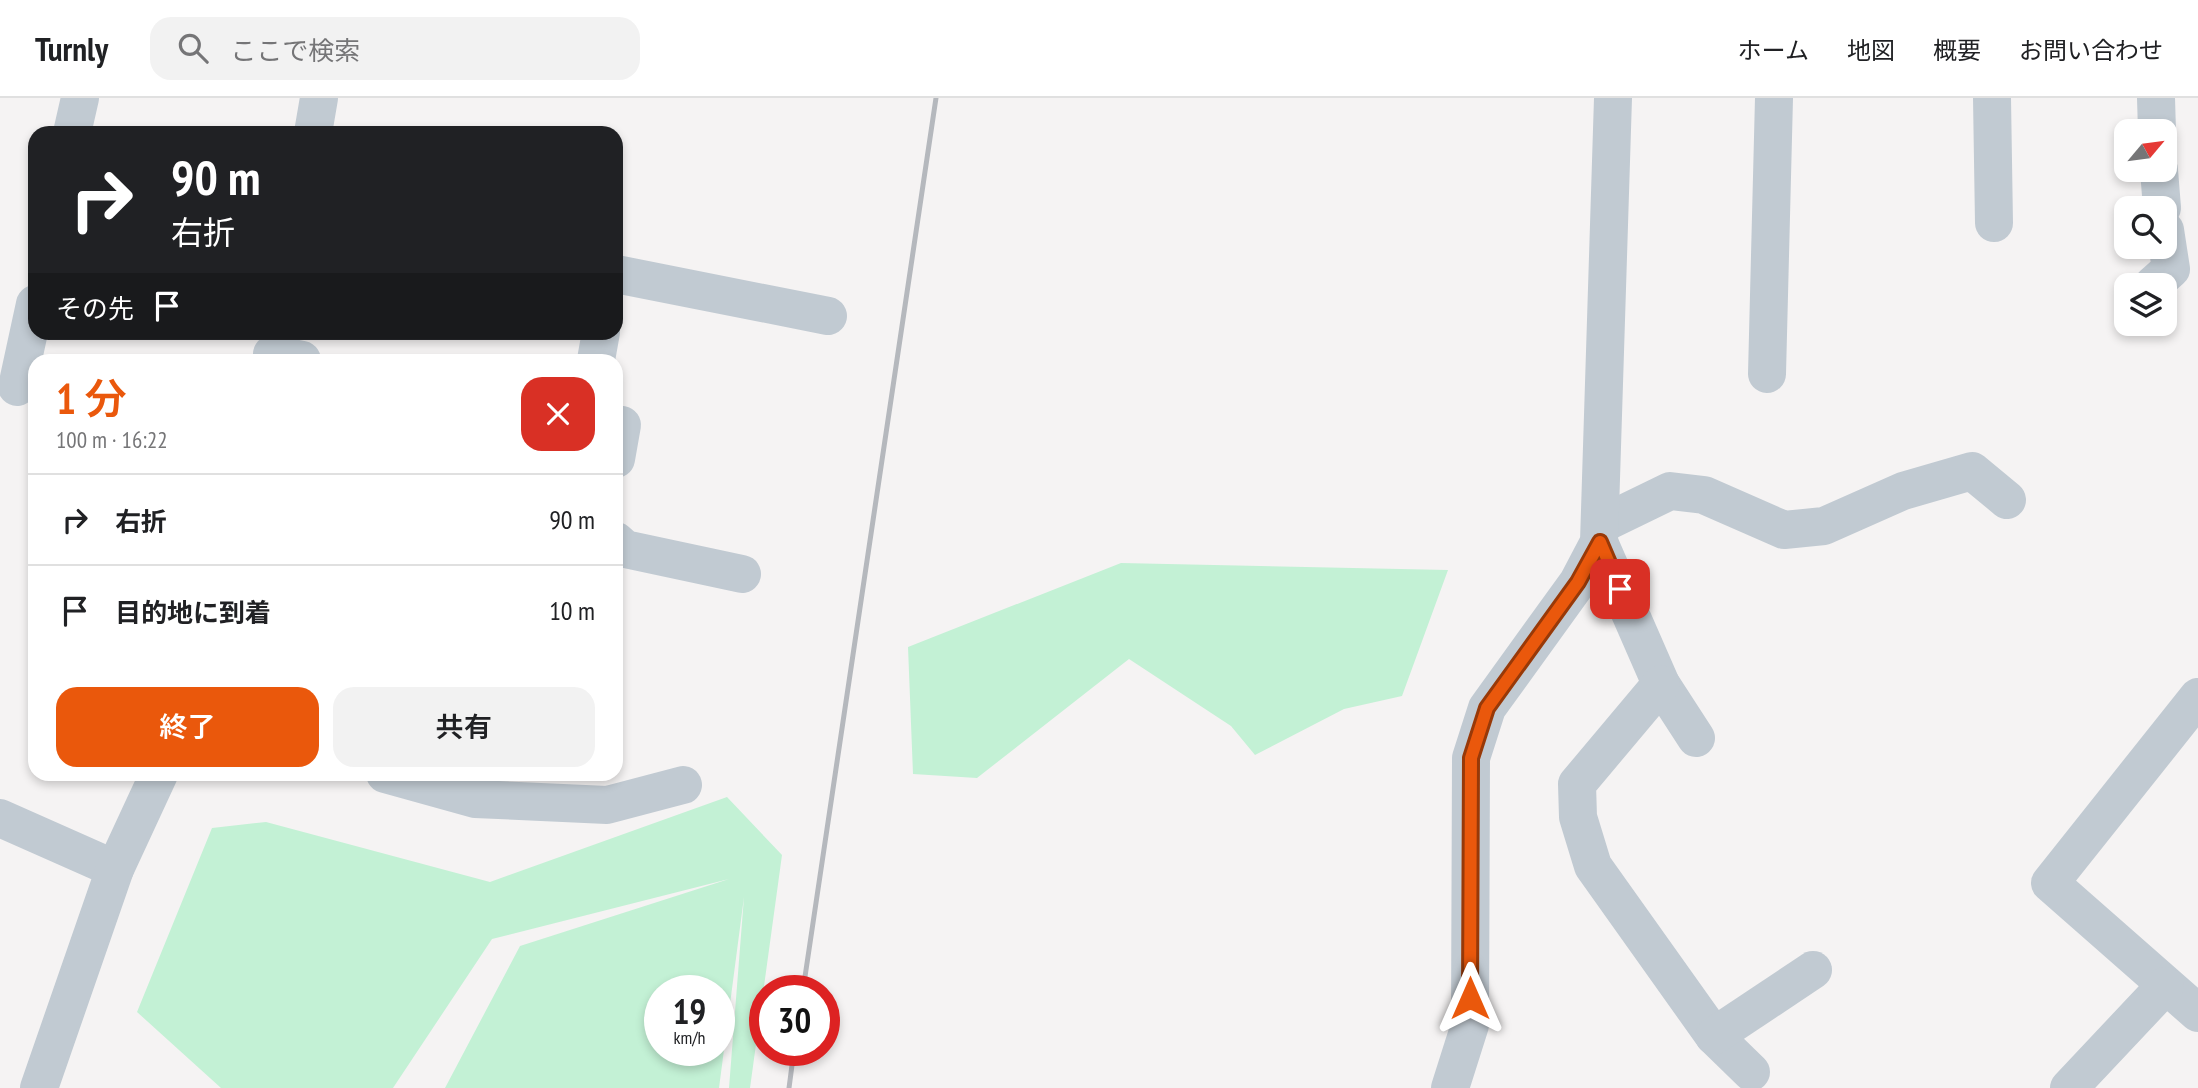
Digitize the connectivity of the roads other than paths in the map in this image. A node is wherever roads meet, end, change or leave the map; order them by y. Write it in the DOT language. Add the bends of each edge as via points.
graph roads {
  1 [pos="80,98"];
  2 [pos="319,98"];
  3 [pos="1613,98"];
  4 [pos="1774,98"];
  5 [pos="1993,98"];
  6 [pos="2155,98"];
  7 [pos="2156,119"];
  8 [pos="74,126"];
  9 [pos="314,126"];
  10 [pos="1994,223"];
  11 [pos="623,275"];
  12 [pos="828,316"];
  13 [pos="28,336"];
  14 [pos="1768,374"];
  15 [pos="17,387"];
  16 [pos="2007,500"];
  17 [pos="1600,534"];
  18 [pos="623,547"];
  19 [pos="742,575"];
  20 [pos="1661,684"];
  21 [pos="2198,697"];
  22 [pos="1696,738"];
  23 [pos="156,781"];
  24 [pos="410,781"];
  25 [pos="683,785"];
  26 [pos="0,818"];
  27 [pos="115,869"];
  28 [pos="1813,970"];
  29 [pos="2165,986"];
  30 [pos="2198,1013"];
  31 [pos="1714,1036"];
  32 [pos="1751,1072"];
  33 [pos="39,1088"];
  34 [pos="1450,1088"];
  35 [pos="2069,1088"];
  1 -- 8 [label="street"];
  2 -- 9 [label="street"];
  3 -- 17 [label="street"];
  4 -- 14 [label="street"];
  5 -- 10 [label="street"];
  6 -- 7 [label="street"];
  11 -- 12 [label="street"];
  13 -- 15 [label="street"];
  16 -- 17 [label="street" via="1972,471 1903,491 1824,526 1784,530 1704,495 1670,491"];
  17 -- 20 [label="street"];
  17 -- 34 [label="street" via="1578,582 1487,708 1471,758 1470,1025"];
  18 -- 19 [label="street"];
  20 -- 22 [label="street"];
  20 -- 31 [label="street" via="1577,784 1578,817 1593,866"];
  21 -- 29 [label="street" via="2050,883"];
  23 -- 27 [label="street"];
  24 -- 25 [label="street" via="475,799 607,805"];
  26 -- 27 [label="street"];
  27 -- 33 [label="street"];
  28 -- 31 [label="street"];
  29 -- 30 [label="street"];
  29 -- 35 [label="street"];
  31 -- 32 [label="street"];
}
